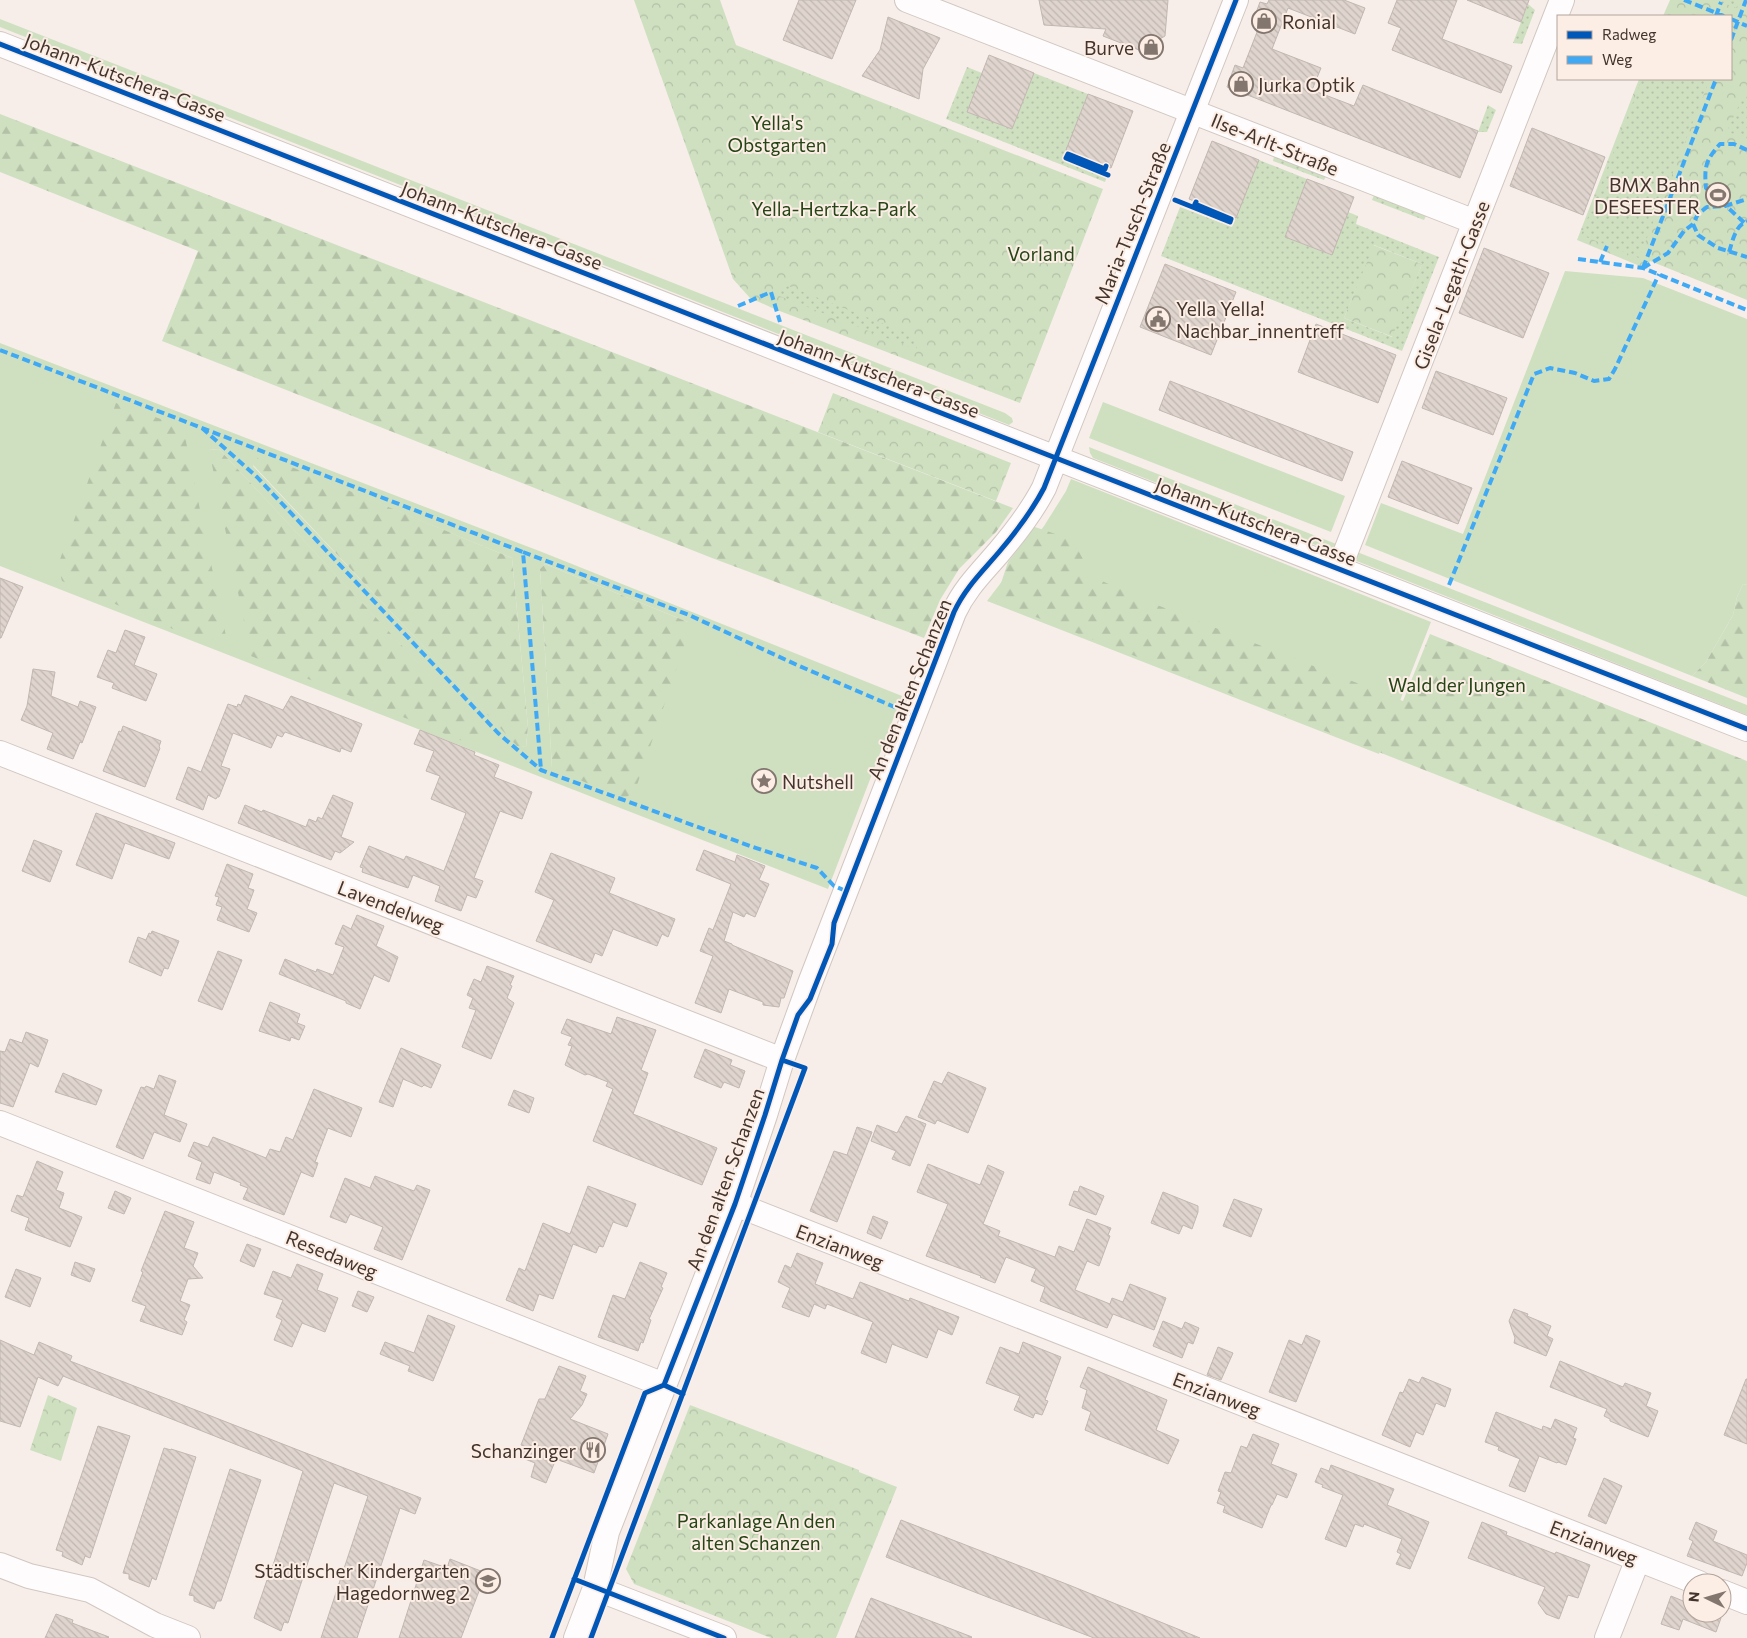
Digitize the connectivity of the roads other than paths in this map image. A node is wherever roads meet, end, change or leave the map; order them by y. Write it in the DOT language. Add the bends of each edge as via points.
graph roads {
  1 [pos="907,0"];
  2 [pos="1236,0"];
  3 [pos="1562,0"];
  4 [pos="0,44"];
  5 [pos="1192,111"];
  6 [pos="1475,222"];
  7 [pos="1055,458"];
  8 [pos="1339,569"];
  9 [pos="1747,729"];
  10 [pos="0,753"];
  11 [pos="782,1060"];
  12 [pos="0,1123"];
  13 [pos="735,1204"];
  14 [pos="664,1385"];
  15 [pos="1638,1559"];
  16 [pos="0,1565"];
  17 [pos="1682,1576"];
  18 [pos="595,1588"];
  19 [pos="1732,1596"];
  20 [pos="1747,1602"];
  21 [pos="188,1638"];
  22 [pos="576,1638"];
  23 [pos="724,1638"];
  24 [pos="1607,1638"];
  1 -- 5 [label="street, Ilse-Arlt-Straße"];
  2 -- 5 [label="street, Maria-Tusch-Straße"];
  3 -- 6 [label="street, Gisela-Legath-Gasse"];
  4 -- 7 [label="street, Johann-Kutschera-Gasse"];
  5 -- 6 [label="street, Ilse-Arlt-Straße"];
  5 -- 7 [label="street, Maria-Tusch-Straße"];
  6 -- 8 [label="street, Gisela-Legath-Gasse"];
  7 -- 8 [label="street, Johann-Kutschera-Gasse"];
  7 -- 11 [label="street, An den alten Schanzen" via="1034,505 998,554 973,580 958,604"];
  8 -- 9 [label="street, Johann-Kutschera-Gasse"];
  10 -- 11 [label="street, Lavendelweg"];
  11 -- 13 [label="street, An den alten Schanzen"];
  12 -- 14 [label="street, Resedaweg"];
  13 -- 14 [label="street, An den alten Schanzen"];
  13 -- 15 [label="street, Enzianweg"];
  14 -- 18 [label="street, An den alten Schanzen" via="607,1532"];
  15 -- 17 [label="street, Enzianweg"];
  15 -- 24 [label="street"];
  16 -- 21 [label="street" via="29,1576 90,1590 155,1626"];
  18 -- 22 [label="street, An den alten Schanzen"];
  18 -- 23 [label="street"];
  19 -- 20 [label="street"];
}
